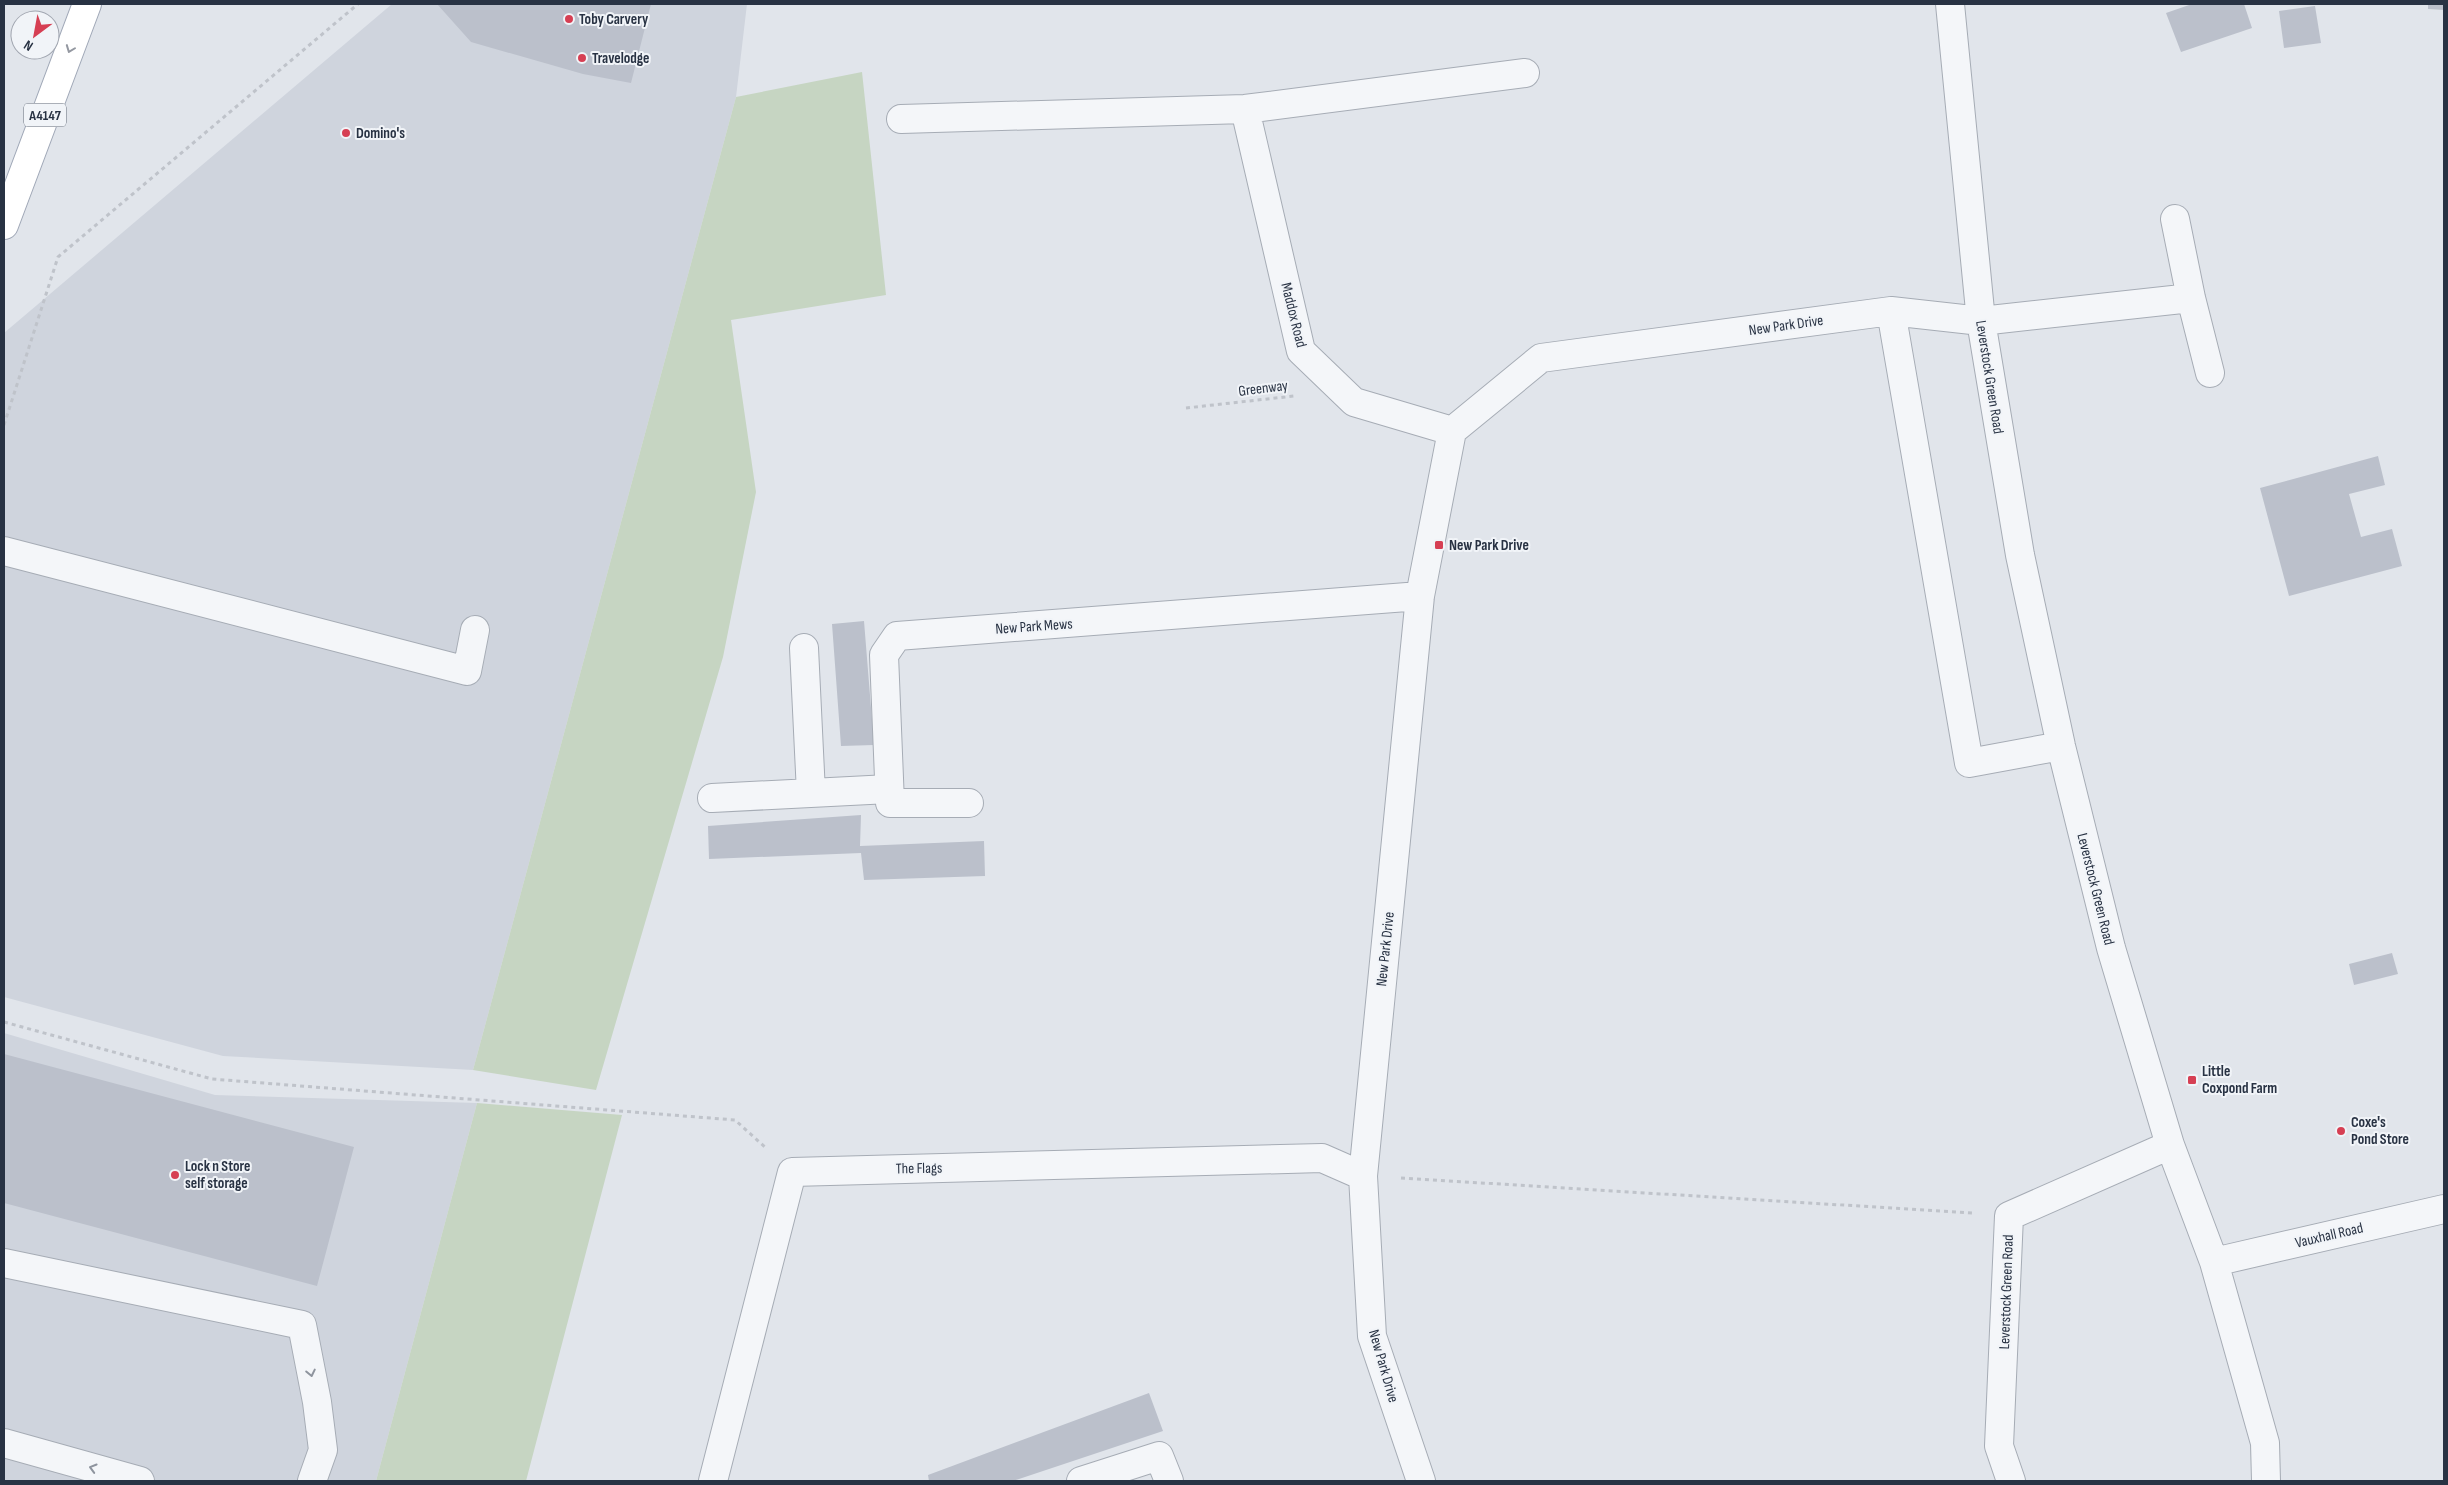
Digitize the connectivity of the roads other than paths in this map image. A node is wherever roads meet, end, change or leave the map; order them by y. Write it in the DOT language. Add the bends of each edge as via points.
graph roads {
  1 [pos="87,4"];
  2 [pos="1950,4"];
  3 [pos="1525,73"];
  4 [pos="1245,109"];
  5 [pos="901,119"];
  6 [pos="2175,219"];
  7 [pos="4,226"];
  8 [pos="2191,298"];
  9 [pos="1891,311"];
  10 [pos="1980,321"];
  11 [pos="2210,373"];
  12 [pos="1452,431"];
  13 [pos="4,551"];
  14 [pos="1420,596"];
  15 [pos="475,630"];
  16 [pos="804,648"];
  17 [pos="2061,746"];
  18 [pos="889,789"];
  19 [pos="812,792"];
  20 [pos="712,798"];
  21 [pos="969,803"];
  22 [pos="2170,1145"];
  23 [pos="1362,1176"];
  24 [pos="2444,1209"];
  25 [pos="2214,1262"];
  26 [pos="4,1263"];
  27 [pos="4,1443"];
  28 [pos="140,1481"];
  29 [pos="312,1481"];
  30 [pos="713,1481"];
  31 [pos="1081,1481"];
  32 [pos="1169,1481"];
  33 [pos="1420,1481"];
  34 [pos="2011,1481"];
  35 [pos="2266,1481"];
  1 -- 7 [label="main road, A4147, one-way"];
  2 -- 10 [label="street, Leverstock Green Road"];
  3 -- 4 [label="street"];
  4 -- 5 [label="street"];
  4 -- 12 [label="street, Maddox Road" via="1302,351 1354,402"];
  6 -- 8 [label="street"];
  8 -- 10 [label="street, New Park Drive"];
  8 -- 11 [label="street"];
  9 -- 10 [label="street, New Park Drive"];
  9 -- 12 [label="street, New Park Drive" via="1541,358"];
  9 -- 17 [label="street" via="1969,763"];
  10 -- 17 [label="street, Leverstock Green Road" via="2020,555"];
  12 -- 14 [label="street, New Park Drive"];
  13 -- 15 [label="street" via="467,671"];
  14 -- 18 [label="street, New Park Mews" via="897,636 884,655"];
  14 -- 23 [label="street, New Park Drive"];
  16 -- 19 [label="street"];
  17 -- 22 [label="street, Leverstock Green Road" via="2111,948"];
  18 -- 19 [label="street"];
  18 -- 21 [label="street" via="890,803"];
  19 -- 20 [label="street"];
  22 -- 25 [label="street, Leverstock Green Road"];
  22 -- 34 [label="street, Leverstock Green Road" via="2009,1216 1999,1446"];
  23 -- 30 [label="street, The Flags" via="1322,1158 792,1172"];
  23 -- 33 [label="street, New Park Drive" via="1372,1336"];
  24 -- 25 [label="street, Vauxhall Road"];
  25 -- 35 [label="street, Leverstock Green Road" via="2265,1444"];
  26 -- 29 [label="street, one-way" via="302,1325 318,1402 323,1450"];
  28 -- 27 [label="street, one-way"];
  31 -- 32 [label="street" via="1159,1456"];
}
